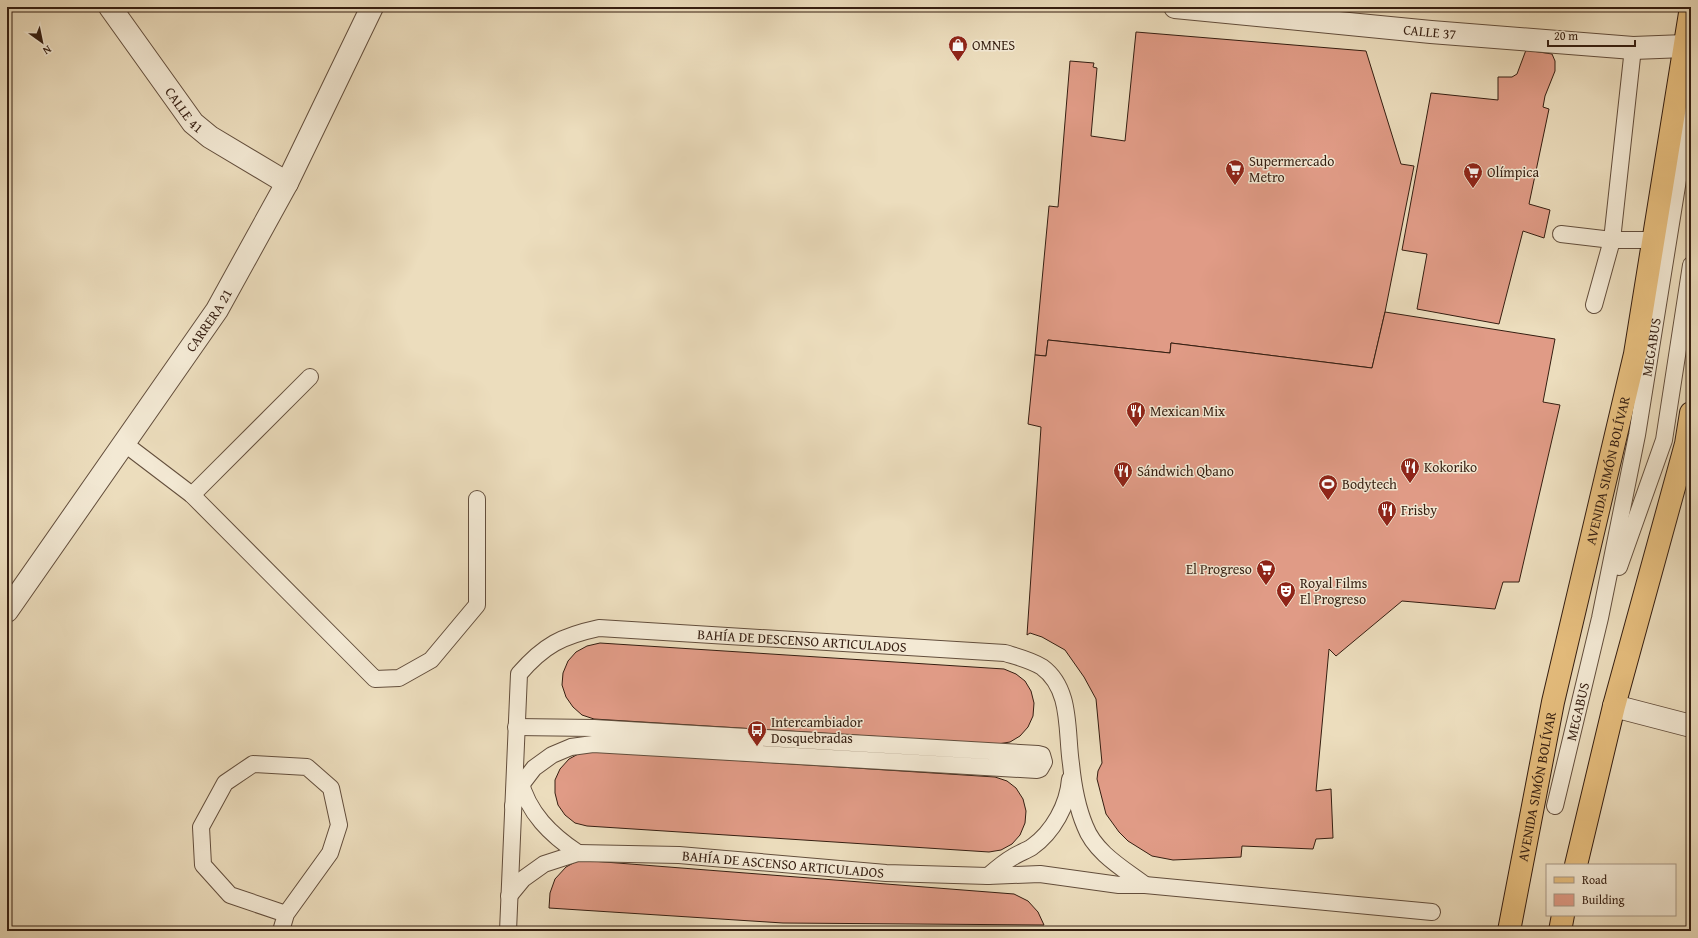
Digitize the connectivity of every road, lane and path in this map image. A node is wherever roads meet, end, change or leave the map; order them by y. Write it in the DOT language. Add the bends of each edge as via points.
graph roads {
  1 [pos="110,7"];
  2 [pos="372,7"];
  3 [pos="1175,7"];
  4 [pos="1691,7"];
  5 [pos="1685,46"];
  6 [pos="1632,48"];
  7 [pos="1691,99"];
  8 [pos="287,183"];
  9 [pos="1561,234"];
  10 [pos="1612,240"];
  11 [pos="1654,240"];
  12 [pos="1691,265"];
  13 [pos="1594,304"];
  14 [pos="310,377"];
  15 [pos="1691,413"];
  16 [pos="125,444"];
  17 [pos="1688,444"];
  18 [pos="192,495"];
  19 [pos="477,499"];
  20 [pos="7,611"];
  21 [pos="1600,618"];
  22 [pos="1614,706"];
  23 [pos="1691,726"];
  24 [pos="516,727"];
  25 [pos="592,744"];
  26 [pos="515,762"];
  27 [pos="1071,764"];
  28 [pos="521,785"];
  29 [pos="513,806"];
  30 [pos="1555,806"];
  31 [pos="578,853"];
  32 [pos="1576,864"];
  33 [pos="988,876"];
  34 [pos="1145,885"];
  35 [pos="509,896"];
  36 [pos="1432,912"];
  37 [pos="286,914"];
  38 [pos="1563,916"];
  39 [pos="281,931"];
  40 [pos="508,931"];
  41 [pos="1509,931"];
  42 [pos="1560,931"];
  1 -- 8 [label="street, CALLE 41" via="193,123 210,138"];
  2 -- 8 [label="street, CARRERA 21"];
  3 -- 6 [label="street, CALLE 37" via="1431,32"];
  4 -- 5 [label="main road, AVENIDA SIMÓN BOLÍVAR"];
  5 -- 6 [label="street, CALLE 37"];
  5 -- 11 [label="main road, AVENIDA SIMÓN BOLÍVAR"];
  6 -- 10 [label="lane"];
  7 -- 21 [label="lane, MEGABUS" via="1637,435"];
  8 -- 16 [label="street, CARRERA 21" via="217,310"];
  9 -- 10 [label="lane"];
  10 -- 11 [label="lane"];
  10 -- 13 [label="lane"];
  11 -- 41 [label="main road, AVENIDA SIMÓN BOLÍVAR" via="1635,354 1553,702"];
  12 -- 21 [label="lane, MEGABUS" via="1664,440"];
  14 -- 18 [label="lane"];
  15 -- 17 [label="main road"];
  16 -- 18 [label="lane"];
  16 -- 20 [label="street, CARRERA 21"];
  17 -- 22 [label="main road"];
  18 -- 19 [label="lane" via="375,678 399,678 430,660 477,605"];
  21 -- 30 [label="lane, MEGABUS"];
  22 -- 23 [label="street"];
  22 -- 32 [label="main road"];
  24 -- 25 [label="lane"];
  24 -- 25 [label="lane" via="601,729 1038,754 1042,755 1044,762 1037,770"];
  24 -- 26 [label="lane, BAHÍA DE DESCENSO ARTICULADOS"];
  24 -- 27 [label="lane, BAHÍA DE DESCENSO ARTICULADOS" via="519,674 535,656 554,642 576,633 599,628 1005,653 1030,660 1054,679 1062,693 1066,708"];
  25 -- 28 [label="lane" via="572,746 552,755 534,768"];
  26 -- 28 [label="lane"];
  26 -- 29 [label="lane, BAHÍA DE DESCENSO ARTICULADOS"];
  27 -- 33 [label="lane" via="1063,810 1050,830 1032,846 1011,857"];
  27 -- 34 [label="lane" via="1085,827 1099,848"];
  28 -- 29 [label="lane"];
  28 -- 31 [label="lane" via="531,809 543,825 558,840"];
  29 -- 35 [label="lane, BAHÍA DE DESCENSO ARTICULADOS"];
  31 -- 33 [label="lane, BAHÍA DE ASCENSO ARTICULADOS" via="679,855 886,873"];
  31 -- 35 [label="lane" via="544,864 523,879"];
  33 -- 34 [label="lane, BAHÍA DE ASCENSO ARTICULADOS" via="1040,874 1119,885"];
  34 -- 36 [label="lane, BAHÍA DE ASCENSO ARTICULADOS"];
  35 -- 40 [label="lane, BAHÍA DE DESCENSO ARTICULADOS"];
  37 -- 37 [label="lane" via="230,895 203,865 201,827 225,783 253,764 307,767 331,788 338,818 339,825 330,853"];
  37 -- 39 [label="lane"];
  38 -- 42 [label="main road"];
}
